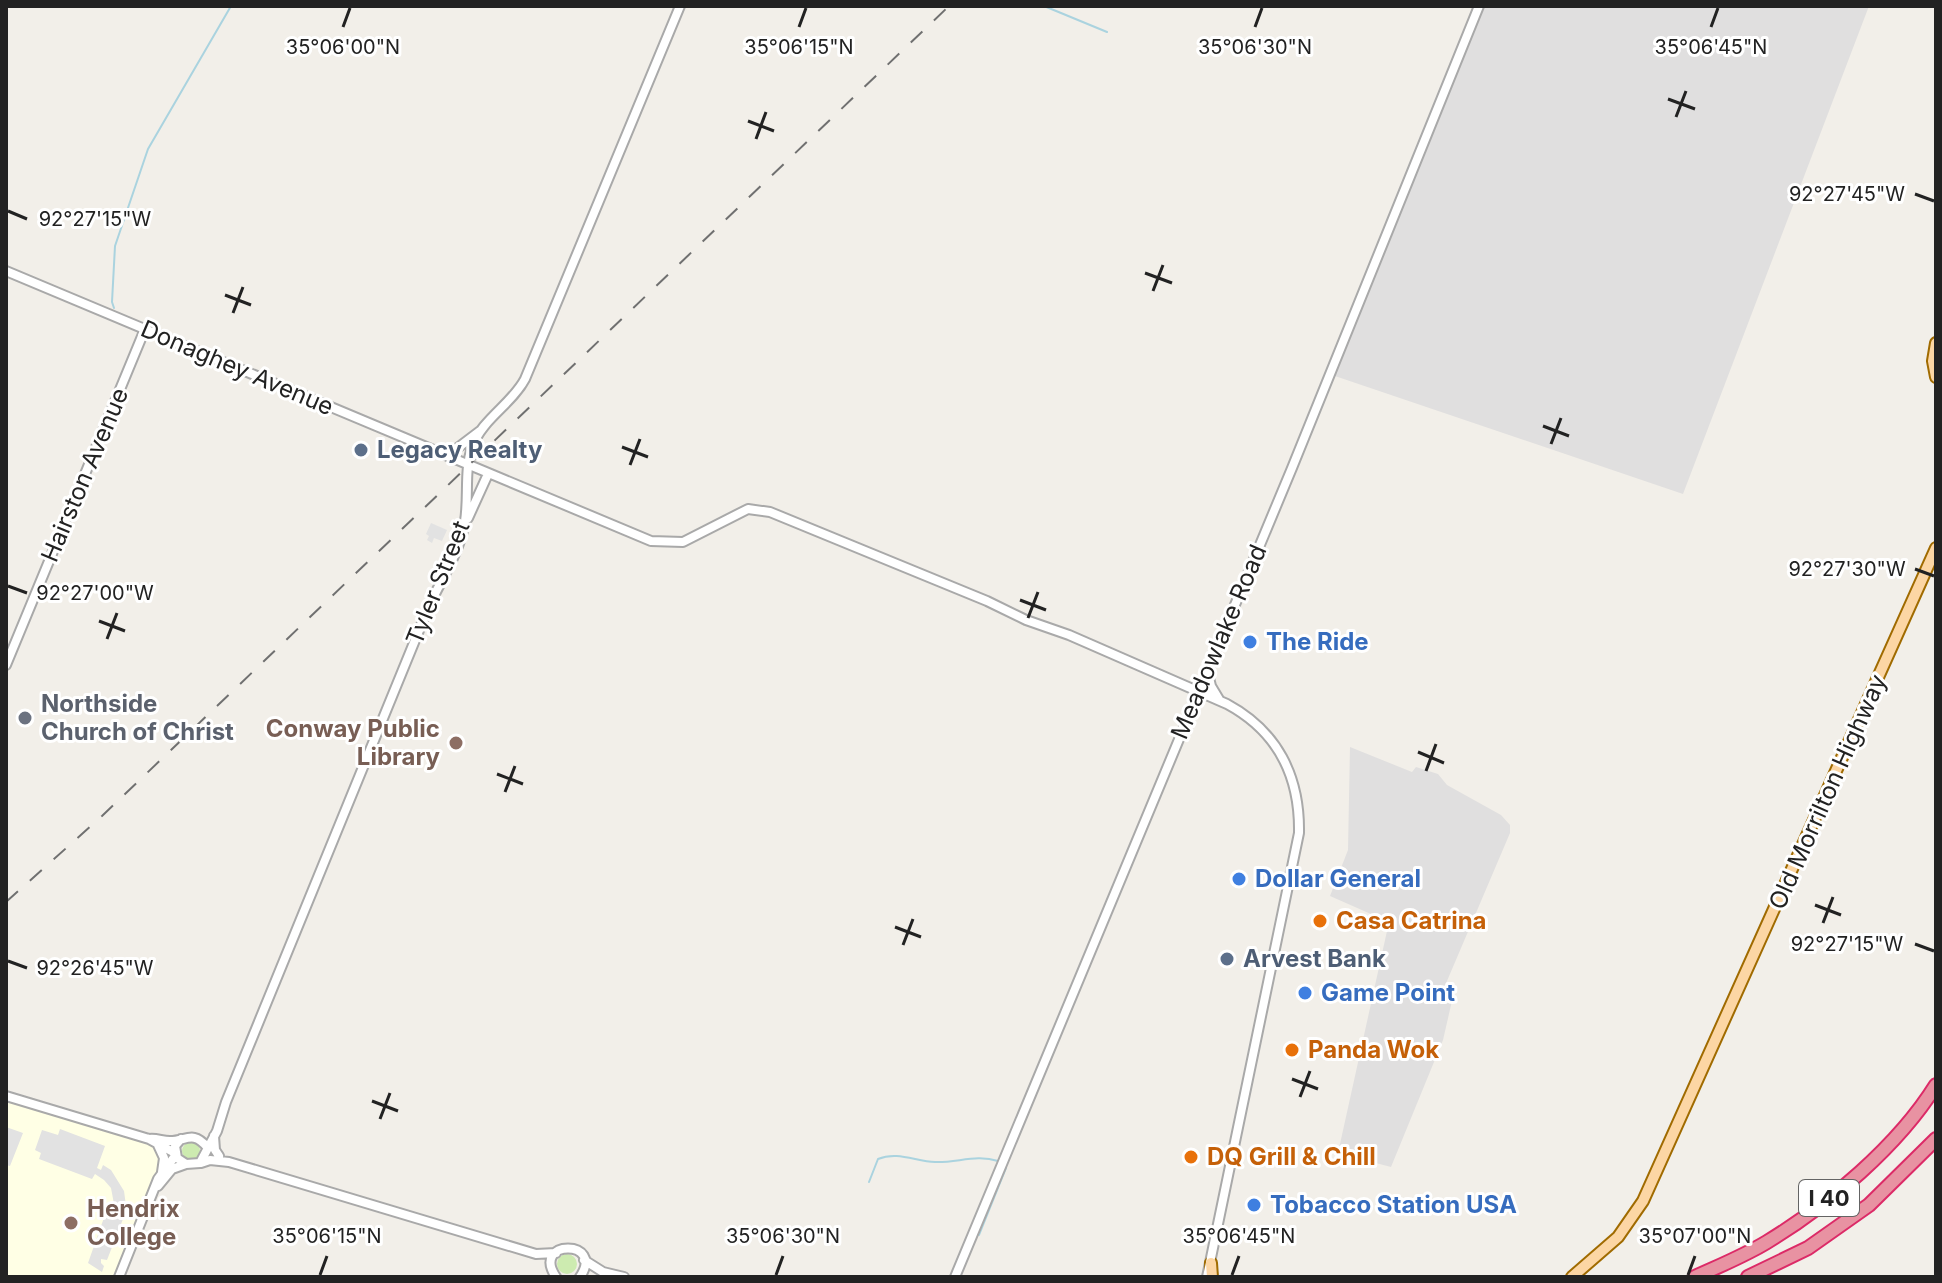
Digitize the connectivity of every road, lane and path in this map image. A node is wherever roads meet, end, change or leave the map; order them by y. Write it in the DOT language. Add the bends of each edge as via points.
graph roads {
  1 [pos="680,6"];
  2 [pos="1479,6"];
  3 [pos="6,271"];
  4 [pos="145,329"];
  5 [pos="1936,343"];
  6 [pos="1936,377"];
  7 [pos="481,431"];
  8 [pos="447,456"];
  9 [pos="468,466"];
  10 [pos="488,474"];
  11 [pos="465,522"];
  12 [pos="1936,548"];
  13 [pos="6,665"];
  14 [pos="1207,670"];
  15 [pos="1198,692"];
  16 [pos="1220,701"];
  17 [pos="1936,1085"];
  18 [pos="6,1096"];
  19 [pos="217,1124"];
  20 [pos="214,1136"];
  21 [pos="195,1137"];
  22 [pos="149,1139"];
  23 [pos="181,1139"];
  24 [pos="1936,1139"];
  25 [pos="158,1145"];
  26 [pos="207,1149"];
  27 [pos="175,1154"];
  28 [pos="219,1156"];
  29 [pos="229,1162"];
  30 [pos="200,1163"];
  31 [pos="186,1164"];
  32 [pos="162,1172"];
  33 [pos="157,1187"];
  34 [pos="556,1253"];
  35 [pos="536,1254"];
  36 [pos="584,1260"];
  37 [pos="1211,1263"];
  38 [pos="603,1272"];
  39 [pos="554,1273"];
  40 [pos="119,1277"];
  41 [pos="580,1277"];
  42 [pos="624,1277"];
  43 [pos="955,1277"];
  44 [pos="1209,1277"];
  45 [pos="1572,1277"];
  46 [pos="1695,1277"];
  47 [pos="1748,1277"];
  1 -- 7 [label="street, Tyler Street" via="525,379"];
  2 -- 14 [label="street, Meadowlake Road"];
  3 -- 4 [label="street, Donaghey Avenue"];
  4 -- 8 [label="street, Donaghey Avenue"];
  4 -- 13 [label="street, Hairston Avenue"];
  5 -- 6 [label="main road"];
  7 -- 8 [label="street"];
  7 -- 9 [label="street, Tyler Street"];
  8 -- 9 [label="street, Donaghey Avenue"];
  9 -- 10 [label="street, Donaghey Avenue"];
  9 -- 11 [label="street, Tyler Street"];
  10 -- 11 [label="street"];
  10 -- 15 [label="street, Donaghey Avenue" via="664,543 683,542 748,509 770,512"];
  11 -- 19 [label="street, Tyler Street"];
  12 -- 45 [label="main road, Old Morrilton Highway" via="1643,1201 1618,1237"];
  14 -- 15 [label="street, Meadowlake Road"];
  14 -- 16 [label="street"];
  15 -- 16 [label="street, Donaghey Avenue"];
  15 -- 43 [label="street, Meadowlake Road"];
  16 -- 37 [label="street, Donaghey Avenue" via="1261,727 1282,755 1296,791 1299,833"];
  17 -- 46 [label="highway, I 40" via="1889,1142 1827,1200 1765,1244"];
  18 -- 22 [label="street"];
  19 -- 20 [label="street, Tyler Street"];
  19 -- 21 [label="street" via="208,1134"];
  20 -- 26 [label="street, Tyler Street"];
  20 -- 28 [label="street"];
  21 -- 23 [label="street"];
  21 -- 26 [label="street"];
  22 -- 23 [label="street"];
  22 -- 25 [label="street"];
  23 -- 27 [label="street"];
  24 -- 47 [label="highway, I 40" via="1869,1205 1808,1248"];
  25 -- 27 [label="street"];
  25 -- 32 [label="street" via="164,1158"];
  26 -- 28 [label="street"];
  26 -- 30 [label="street"];
  27 -- 31 [label="street"];
  27 -- 32 [label="street"];
  28 -- 29 [label="street"];
  29 -- 30 [label="street"];
  29 -- 35 [label="street"];
  30 -- 31 [label="street"];
  31 -- 33 [label="street" via="172,1169"];
  32 -- 33 [label="street"];
  33 -- 40 [label="street"];
  34 -- 35 [label="street"];
  34 -- 36 [label="street" via="571,1247"];
  34 -- 39 [label="street"];
  35 -- 39 [label="street"];
  36 -- 38 [label="street"];
  36 -- 41 [label="street"];
  37 -- 44 [label="main road"];
  38 -- 41 [label="street"];
  38 -- 42 [label="street"];
}
